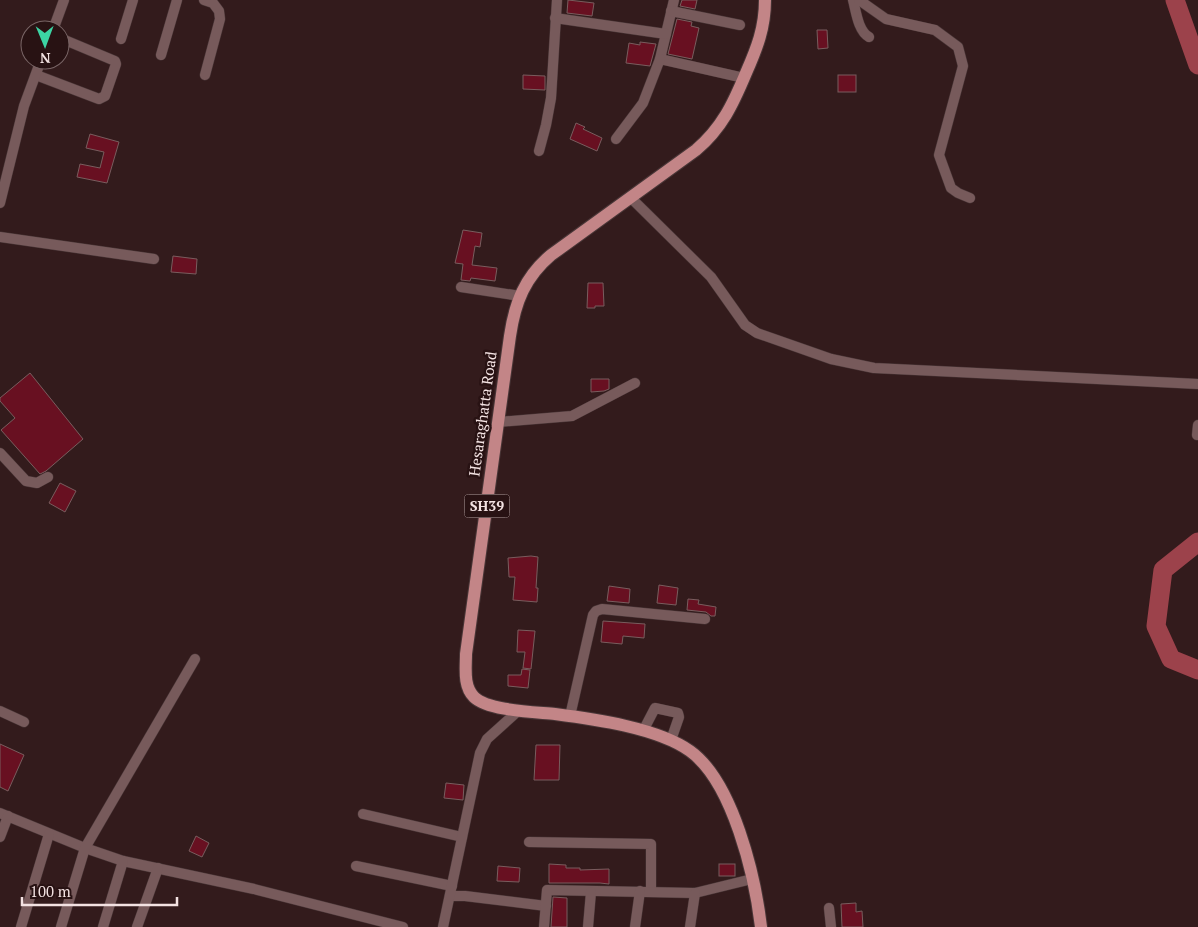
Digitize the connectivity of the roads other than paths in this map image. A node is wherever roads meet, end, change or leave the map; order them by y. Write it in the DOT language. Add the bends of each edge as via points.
graph roads {
  1 [pos="64,0"];
  2 [pos="133,0"];
  3 [pos="177,0"];
  4 [pos="204,0"];
  5 [pos="557,0"];
  6 [pos="674,0"];
  7 [pos="765,0"];
  8 [pos="853,0"];
  9 [pos="859,0"];
  10 [pos="671,11"];
  11 [pos="555,18"];
  12 [pos="56,20"];
  13 [pos="740,25"];
  14 [pos="666,34"];
  15 [pos="869,37"];
  16 [pos="121,39"];
  17 [pos="70,43"];
  18 [pos="161,55"];
  19 [pos="660,59"];
  20 [pos="38,70"];
  21 [pos="36,75"];
  22 [pos="205,75"];
  23 [pos="744,78"];
  24 [pos="616,139"];
  25 [pos="539,151"];
  26 [pos="631,198"];
  27 [pos="970,198"];
  28 [pos="0,203"];
  29 [pos="0,237"];
  30 [pos="154,259"];
  31 [pos="461,287"];
  32 [pos="520,296"];
  33 [pos="635,383"];
  34 [pos="1198,384"];
  35 [pos="498,422"];
  36 [pos="0,453"];
  37 [pos="48,477"];
  38 [pos="705,619"];
  39 [pos="196,659"];
  40 [pos="518,710"];
  41 [pos="0,711"];
  42 [pos="570,716"];
  43 [pos="24,722"];
  44 [pos="643,731"];
  45 [pos="671,740"];
  46 [pos="363,814"];
  47 [pos="4,815"];
  48 [pos="49,834"];
  49 [pos="0,837"];
  50 [pos="462,837"];
  51 [pos="528,842"];
  52 [pos="85,848"];
  53 [pos="122,861"];
  54 [pos="356,866"];
  55 [pos="158,868"];
  56 [pos="752,879"];
  57 [pos="451,891"];
  58 [pos="640,891"];
  59 [pos="651,891"];
  60 [pos="591,892"];
  61 [pos="695,892"];
  62 [pos="546,906"];
  63 [pos="829,908"];
  64 [pos="21,927"];
  65 [pos="61,927"];
  66 [pos="103,927"];
  67 [pos="138,927"];
  68 [pos="403,927"];
  69 [pos="443,927"];
  70 [pos="544,927"];
  71 [pos="588,927"];
  72 [pos="635,927"];
  73 [pos="690,927"];
  74 [pos="761,927"];
  75 [pos="831,927"];
  1 -- 12 [label="street"];
  2 -- 16 [label="street"];
  3 -- 18 [label="street"];
  4 -- 22 [label="street" via="213,2 220,19"];
  5 -- 11 [label="street"];
  6 -- 10 [label="street"];
  7 -- 23 [label="main road, Hesaraghatta Road / SH39" via="761,37"];
  8 -- 15 [label="street" via="858,19"];
  9 -- 27 [label="street" via="886,19 935,30 958,47 963,66 939,155 951,188"];
  10 -- 13 [label="street"];
  10 -- 14 [label="street"];
  11 -- 14 [label="street"];
  11 -- 25 [label="street" via="551,98"];
  14 -- 19 [label="street"];
  17 -- 21 [label="street" via="116,64 105,96 100,99"];
  19 -- 23 [label="street"];
  19 -- 24 [label="street" via="643,103"];
  20 -- 21 [label="street"];
  21 -- 28 [label="street" via="24,106"];
  23 -- 26 [label="main road, Hesaraghatta Road / SH39" via="730,110 707,141"];
  26 -- 32 [label="main road, Hesaraghatta Road / SH39" via="537,267"];
  26 -- 34 [label="street" via="711,277 745,324 757,333 812,353 874,368"];
  29 -- 30 [label="street"];
  31 -- 32 [label="street"];
  32 -- 35 [label="main road, Hesaraghatta Road / SH39" via="512,321"];
  33 -- 35 [label="street" via="572,416"];
  35 -- 40 [label="main road, Hesaraghatta Road / SH39" via="466,654 466,678 475,698 504,709"];
  36 -- 37 [label="street" via="26,481 37,484"];
  38 -- 42 [label="street" via="596,611"];
  39 -- 52 [label="street"];
  40 -- 42 [label="main road, Hesaraghatta Road / SH39"];
  40 -- 50 [label="street" via="487,739 480,753"];
  41 -- 43 [label="street"];
  42 -- 44 [label="main road, Hesaraghatta Road / SH39"];
  44 -- 45 [label="main road, Hesaraghatta Road / SH39"];
  44 -- 45 [label="street" via="654,708 678,713"];
  45 -- 56 [label="main road, Hesaraghatta Road / SH39" via="691,752 707,767 718,784 744,847"];
  46 -- 50 [label="street"];
  47 -- 48 [label="street"];
  47 -- 49 [label="street"];
  48 -- 52 [label="street"];
  48 -- 64 [label="street"];
  50 -- 57 [label="street"];
  51 -- 59 [label="street" via="651,844"];
  52 -- 53 [label="street"];
  52 -- 65 [label="street"];
  53 -- 55 [label="street"];
  53 -- 66 [label="street"];
  54 -- 57 [label="street"];
  55 -- 67 [label="street"];
  55 -- 68 [label="street"];
  56 -- 61 [label="street"];
  56 -- 74 [label="main road, Hesaraghatta Road / SH39"];
  57 -- 62 [label="street" via="465,896"];
  57 -- 69 [label="street"];
  58 -- 59 [label="street"];
  58 -- 60 [label="street"];
  58 -- 72 [label="street"];
  59 -- 61 [label="street"];
  60 -- 62 [label="street" via="547,890"];
  60 -- 71 [label="street"];
  61 -- 73 [label="street"];
  62 -- 70 [label="street"];
  63 -- 75 [label="street"];
}
